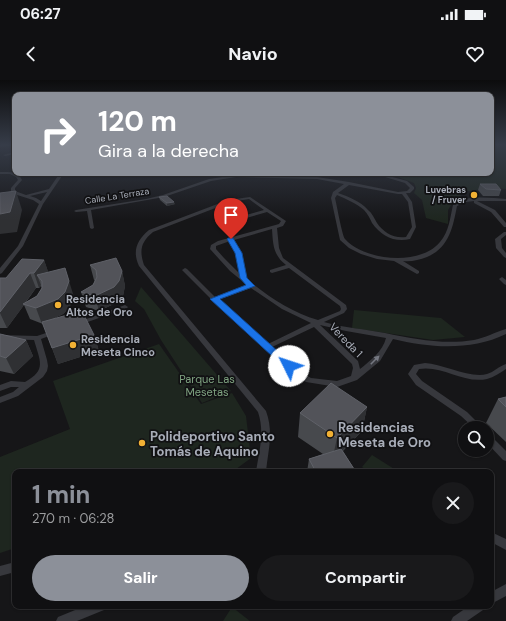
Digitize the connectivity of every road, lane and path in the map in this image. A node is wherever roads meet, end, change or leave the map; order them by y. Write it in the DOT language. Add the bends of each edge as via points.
graph roads {
  1 [pos="0,173"];
  2 [pos="12,173"];
  3 [pos="18,176"];
  4 [pos="60,176"];
  5 [pos="386,176"];
  6 [pos="349,183"];
  7 [pos="51,190"];
  8 [pos="335,193"];
  9 [pos="404,193"];
  10 [pos="27,195"];
  11 [pos="470,200"];
  12 [pos="492,200"];
  13 [pos="506,200"];
  14 [pos="41,204"];
  15 [pos="89,209"];
  16 [pos="76,210"];
  17 [pos="268,210"];
  18 [pos="495,213"];
  19 [pos="223,223"];
  20 [pos="506,226"];
  21 [pos="274,227"];
  22 [pos="92,228"];
  23 [pos="506,233"];
  24 [pos="231,239"];
  25 [pos="506,256"];
  26 [pos="396,260"];
  27 [pos="289,266"];
  28 [pos="185,270"];
  29 [pos="272,271"];
  30 [pos="0,272"];
  31 [pos="417,272"];
  32 [pos="243,278"];
  33 [pos="251,286"];
  34 [pos="214,299"];
  35 [pos="125,307"];
  36 [pos="315,322"];
  37 [pos="74,325"];
  38 [pos="59,330"];
  39 [pos="506,331"];
  40 [pos="390,336"];
  41 [pos="0,337"];
  42 [pos="37,338"];
  43 [pos="267,347"];
  44 [pos="506,366"];
  45 [pos="354,378"];
  46 [pos="25,386"];
  47 [pos="0,388"];
  48 [pos="0,400"];
  49 [pos="472,421"];
  50 [pos="494,444"];
  51 [pos="506,457"];
  52 [pos="261,468"];
  53 [pos="494,539"];
  54 [pos="506,545"];
  55 [pos="12,568"];
  56 [pos="0,572"];
  57 [pos="506,590"];
  58 [pos="494,596"];
  59 [pos="92,609"];
  60 [pos="475,609"];
  61 [pos="62,621"];
  62 [pos="457,621"];
  1 -- 2 [label="street"];
  3 -- 10 [label="street" via="20,180 13,192"];
  4 -- 7 [label="street"];
  5 -- 9 [label="street" via="412,186 410,191"];
  6 -- 8 [label="street"];
  6 -- 9 [label="street, Calle La Terraza"];
  6 -- 15 [label="street, Calle La Terraza" via="310,177 225,177 164,196"];
  7 -- 10 [label="street"];
  7 -- 14 [label="street"];
  8 -- 9 [label="street" via="364,208 382,232 402,240 408,238 414,227 410,202"];
  8 -- 26 [label="street" via="333,198 342,239 359,252"];
  10 -- 14 [label="street"];
  11 -- 12 [label="street"];
  11 -- 18 [label="street" via="485,205"];
  11 -- 26 [label="street" via="460,201 455,205 450,230 436,250 417,258"];
  12 -- 13 [label="street"];
  12 -- 18 [label="street"];
  14 -- 30 [label="street" via="20,246"];
  15 -- 16 [label="street, Calle La Terraza"];
  15 -- 22 [label="street"];
  17 -- 19 [label="street"];
  17 -- 21 [label="street" via="284,221"];
  17 -- 52 [label="street" via="250,198 214,206 151,231 141,240 138,252 141,265 262,411 268,429"];
  18 -- 20 [label="street"];
  21 -- 24 [label="street"];
  21 -- 27 [label="street" via="278,254"];
  23 -- 25 [label="street" via="498,239 499,248"];
  24 -- 32 [label="street" via="239,253"];
  24 -- 32 [label="street" via="214,245 213,249"];
  26 -- 31 [label="street"];
  27 -- 29 [label="street"];
  27 -- 36 [label="street" via="343,305 342,312"];
  28 -- 34 [label="street, Vereda 1"];
  32 -- 33 [label="street"];
  33 -- 34 [label="street"];
  33 -- 36 [label="street" via="272,301"];
  34 -- 43 [label="street, Vereda 1"];
  35 -- 37 [label="street"];
  36 -- 40 [label="street"];
  36 -- 43 [label="street"];
  36 -- 45 [label="street, Vereda 1" via="356,363"];
  38 -- 42 [label="street"];
  39 -- 40 [label="street" via="499,336 474,342 446,344"];
  45 -- 40 [label="street, Vereda 1, one-way" via="377,360"];
  41 -- 42 [label="street"];
  42 -- 46 [label="street" via="45,364 43,374"];
  43 -- 45 [label="street, Vereda 1" via="299,376 309,380 337,384"];
  44 -- 49 [label="street" via="484,377 461,375 429,366 417,367 412,374 419,383"];
  46 -- 47 [label="street" via="12,384"];
  46 -- 48 [label="street" via="16,394"];
  50 -- 51 [label="street"];
  53 -- 54 [label="street"];
  55 -- 56 [label="street"];
  57 -- 58 [label="street"];
  59 -- 61 [label="street"];
  60 -- 62 [label="street"];
}
